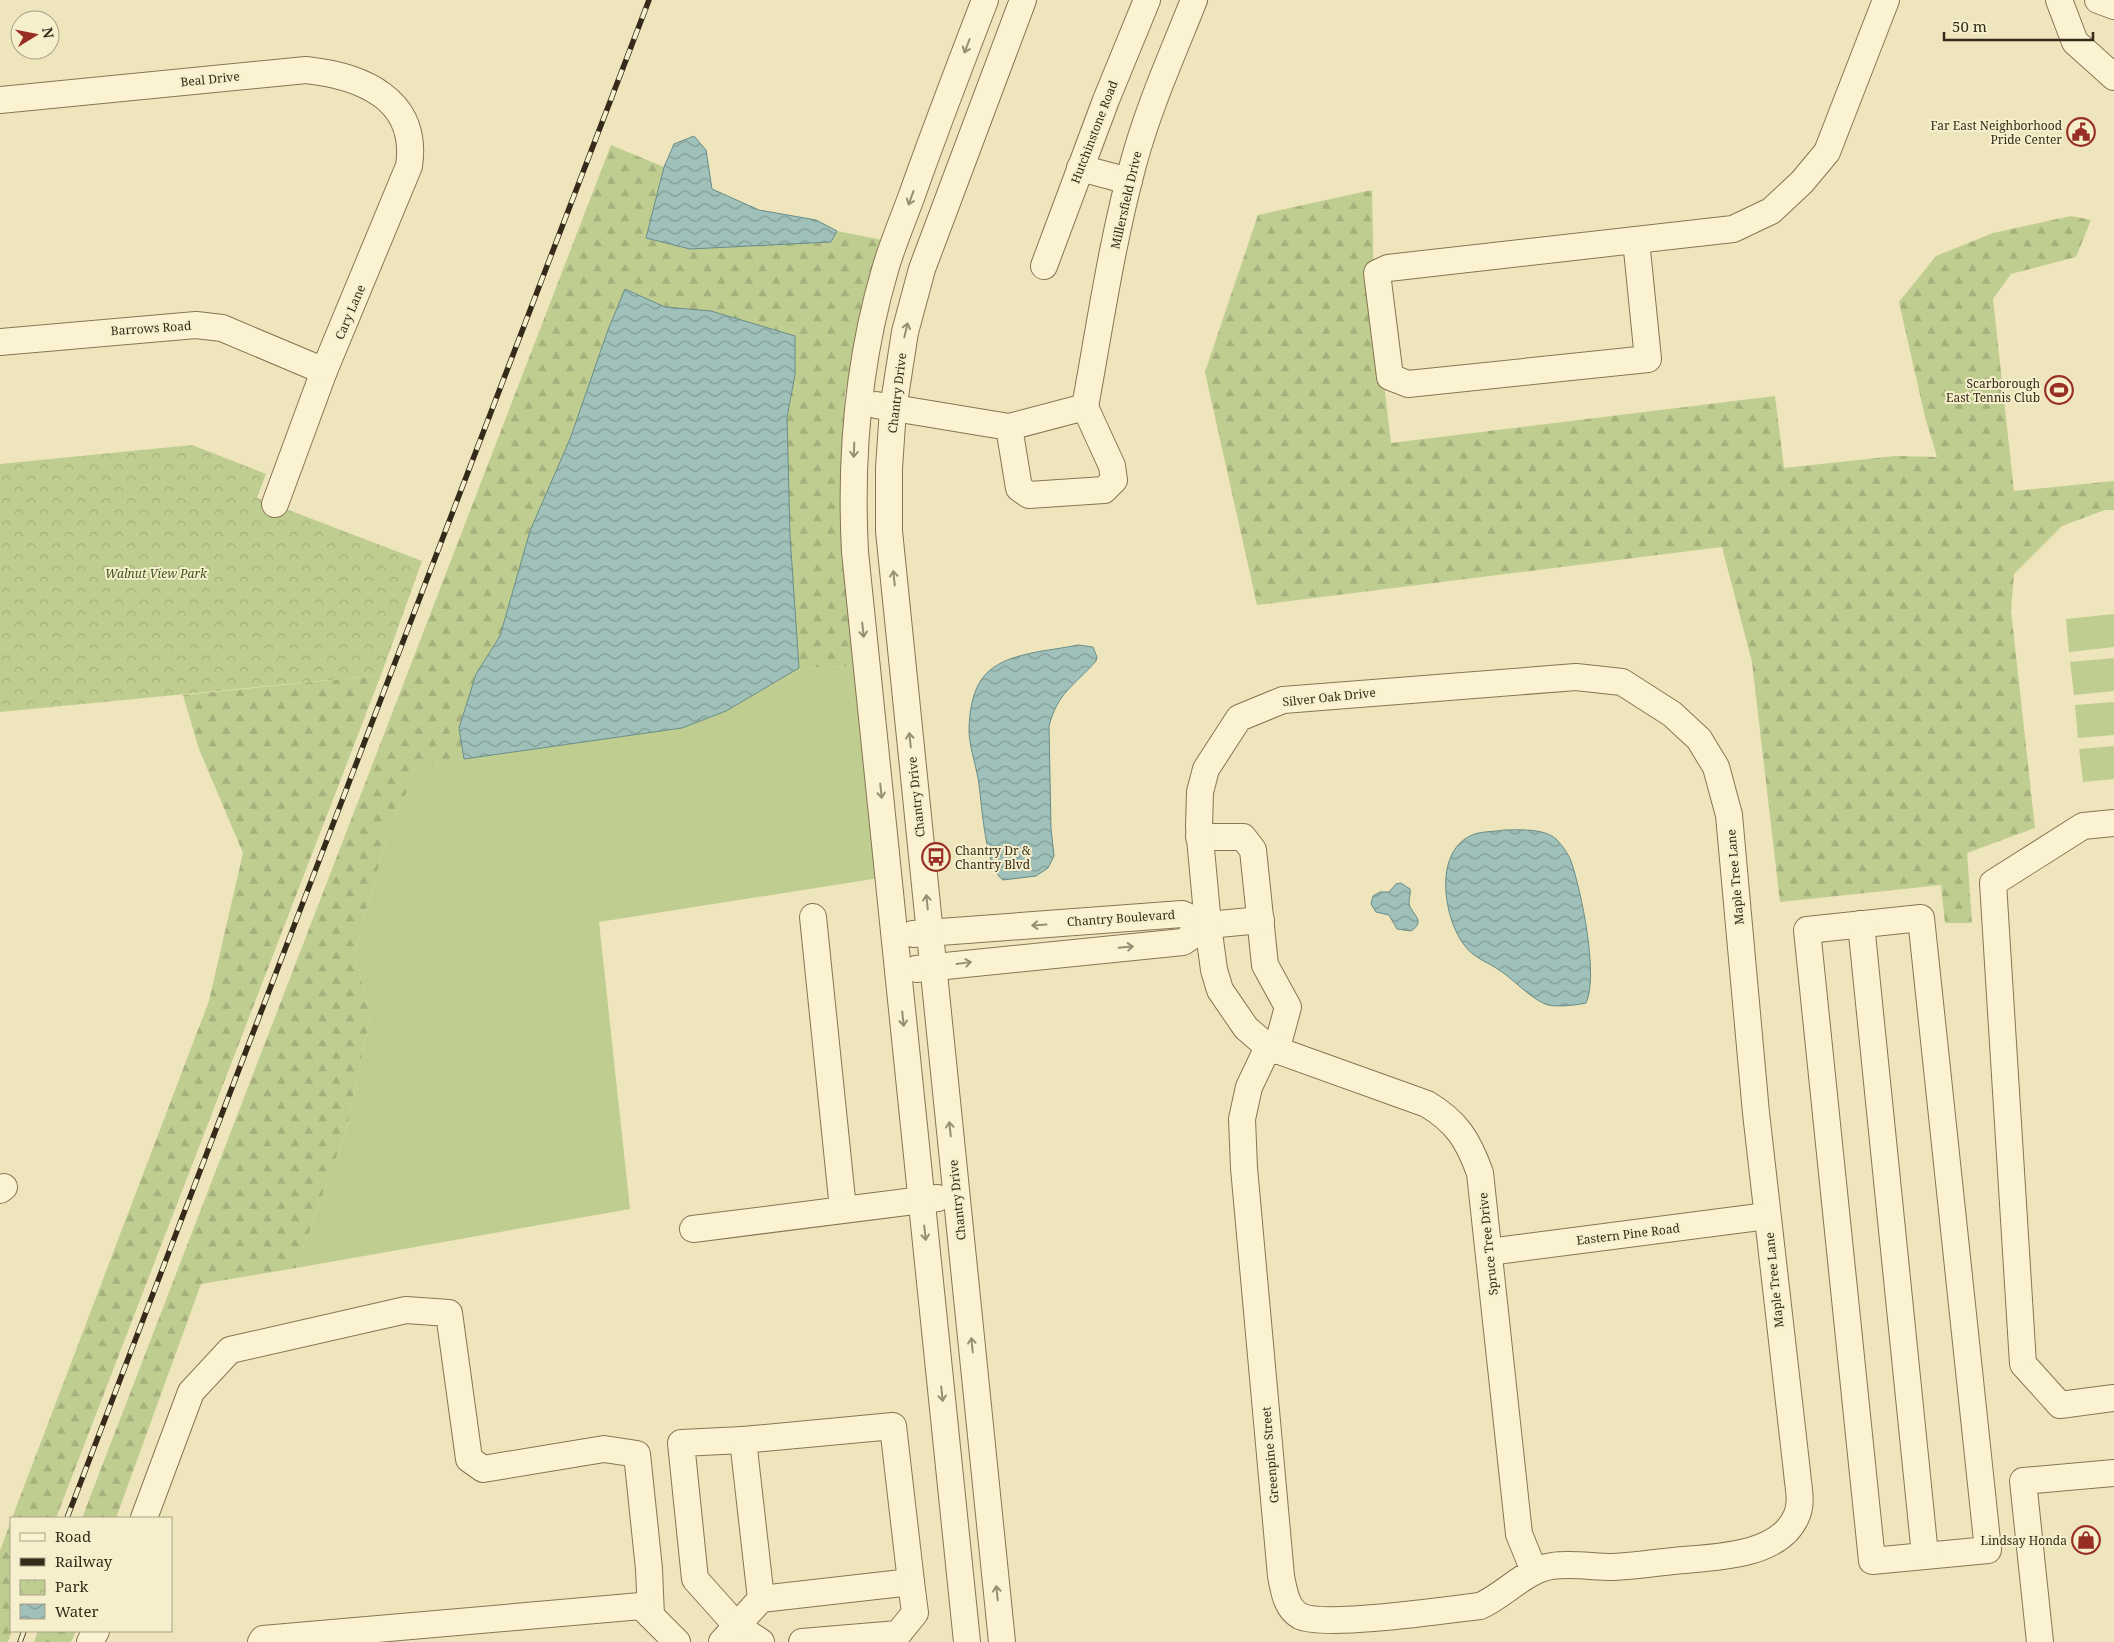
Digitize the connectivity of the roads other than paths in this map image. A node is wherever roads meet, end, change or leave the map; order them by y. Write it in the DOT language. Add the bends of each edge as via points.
graph roads {
  1 [pos="985,0"];
  2 [pos="1023,0"];
  3 [pos="1147,0"];
  4 [pos="1194,0"];
  5 [pos="1886,0"];
  6 [pos="2059,0"];
  7 [pos="2098,0"];
  8 [pos="2114,6"];
  9 [pos="2114,77"];
  10 [pos="0,100"];
  11 [pos="405,118"];
  12 [pos="1080,168"];
  13 [pos="1130,180"];
  14 [pos="1636,240"];
  15 [pos="1044,266"];
  16 [pos="0,342"];
  17 [pos="324,371"];
  18 [pos="858,402"];
  19 [pos="1085,407"];
  20 [pos="893,409"];
  21 [pos="1009,427"];
  22 [pos="275,504"];
  23 [pos="1716,767"];
  24 [pos="2114,824"];
  25 [pos="1200,837"];
  26 [pos="813,916"];
  27 [pos="1260,920"];
  28 [pos="1861,924"];
  29 [pos="1208,925"];
  30 [pos="930,933"];
  31 [pos="895,934"];
  32 [pos="934,968"];
  33 [pos="898,970"];
  34 [pos="1272,1049"];
  35 [pos="956,1195"];
  36 [pos="922,1200"];
  37 [pos="843,1209"];
  38 [pos="1767,1216"];
  39 [pos="693,1229"];
  40 [pos="1489,1252"];
  41 [pos="2114,1398"];
  42 [pos="743,1440"];
  43 [pos="2114,1473"];
  44 [pos="2023,1481"];
  45 [pos="1981,1486"];
  46 [pos="144,1517"];
  47 [pos="1925,1556"];
  48 [pos="1534,1571"];
  49 [pos="910,1582"];
  50 [pos="761,1599"];
  51 [pos="651,1616"];
  52 [pos="729,1634"];
  53 [pos="261,1642"];
  54 [pos="677,1642"];
  55 [pos="761,1642"];
  56 [pos="802,1642"];
  57 [pos="967,1642"];
  58 [pos="1002,1642"];
  59 [pos="2040,1642"];
  1 -- 18 [label="street, one-way" via="885,269 867,345"];
  20 -- 2 [label="street, Chantry Drive, one-way" via="905,332 922,269"];
  3 -- 12 [label="street, Hutchinstone Road"];
  4 -- 13 [label="street, Millersfield Drive" via="1146,123"];
  5 -- 14 [label="street" via="1827,152 1802,182 1771,211 1734,229"];
  6 -- 9 [label="street" via="2075,42"];
  7 -- 8 [label="street"];
  10 -- 11 [label="street, Beal Drive" via="306,70 336,73 358,82 388,99"];
  11 -- 17 [label="street, Cary Lane" via="410,166"];
  12 -- 13 [label="street"];
  12 -- 15 [label="street, Hutchinstone Road"];
  13 -- 19 [label="street, Millersfield Drive"];
  14 -- 14 [label="street" via="1388,268 1377,273 1390,377 1408,384 1648,359"];
  16 -- 17 [label="street, Barrows Road" via="196,325 222,328"];
  17 -- 22 [label="street, Cary Lane"];
  18 -- 20 [label="street"];
  18 -- 31 [label="street, one-way" via="853,506 855,552"];
  19 -- 21 [label="street"];
  19 -- 21 [label="street" via="1112,466 1114,480 1104,490 1029,495 1018,488"];
  20 -- 21 [label="street"];
  30 -- 20 [label="street, Chantry Drive, one-way" via="889,531"];
  23 -- 25 [label="street, Silver Oak Drive" via="1699,739 1672,714 1622,682 1576,677 1283,700 1239,718 1206,768 1200,792"];
  23 -- 38 [label="street, Maple Tree Lane" via="1729,815"];
  24 -- 41 [label="street" via="2084,826 1993,883 2023,1364 2060,1405"];
  25 -- 27 [label="street, Greenpine Street" via="1243,837 1253,850"];
  25 -- 29 [label="street, Silver Oak Drive"];
  26 -- 37 [label="street"];
  27 -- 29 [label="street"];
  27 -- 34 [label="street, Greenpine Street" via="1265,965 1288,1007"];
  28 -- 45 [label="street" via="1920,918"];
  28 -- 47 [label="street"];
  28 -- 47 [label="street" via="1807,930 1872,1561"];
  29 -- 30 [label="street, Chantry Boulevard, one-way" via="1182,914"];
  32 -- 29 [label="street, one-way" via="1183,942"];
  29 -- 34 [label="street, Silver Oak Drive" via="1220,990 1246,1028"];
  30 -- 31 [label="street, Chantry Boulevard"];
  30 -- 32 [label="street, Chantry Drive"];
  31 -- 33 [label="street"];
  32 -- 33 [label="street"];
  35 -- 32 [label="street, Chantry Drive, one-way"];
  33 -- 36 [label="street, one-way"];
  34 -- 40 [label="street, Spruce Tree Drive" via="1426,1104 1444,1114 1471,1148 1480,1173"];
  34 -- 48 [label="street, Greenpine Street" via="1249,1087 1242,1119 1281,1576 1289,1606 1310,1620 1353,1620 1480,1606 1495,1600"];
  35 -- 36 [label="street"];
  58 -- 35 [label="street, Chantry Drive, one-way"];
  36 -- 37 [label="street"];
  36 -- 57 [label="street, one-way"];
  37 -- 39 [label="street"];
  38 -- 40 [label="street, Eastern Pine Road"];
  38 -- 48 [label="street, Maple Tree Lane" via="1797,1472 1800,1506 1796,1518 1777,1539 1730,1555 1614,1567 1554,1566"];
  40 -- 48 [label="street, Spruce Tree Drive" via="1520,1534"];
  42 -- 49 [label="street" via="893,1426"];
  42 -- 50 [label="street"];
  42 -- 52 [label="street" via="680,1443 695,1579"];
  43 -- 44 [label="street"];
  44 -- 45 [label="street"];
  44 -- 59 [label="street"];
  45 -- 47 [label="street" via="1988,1550"];
  46 -- 51 [label="street" via="191,1392 230,1350 406,1310 449,1314 469,1459 483,1469 604,1449 637,1454"];
  49 -- 50 [label="street"];
  49 -- 56 [label="street" via="915,1613 898,1634"];
  50 -- 52 [label="street"];
  51 -- 53 [label="street" via="641,1606 263,1639"];
  51 -- 54 [label="street"];
  52 -- 55 [label="street"];
}
